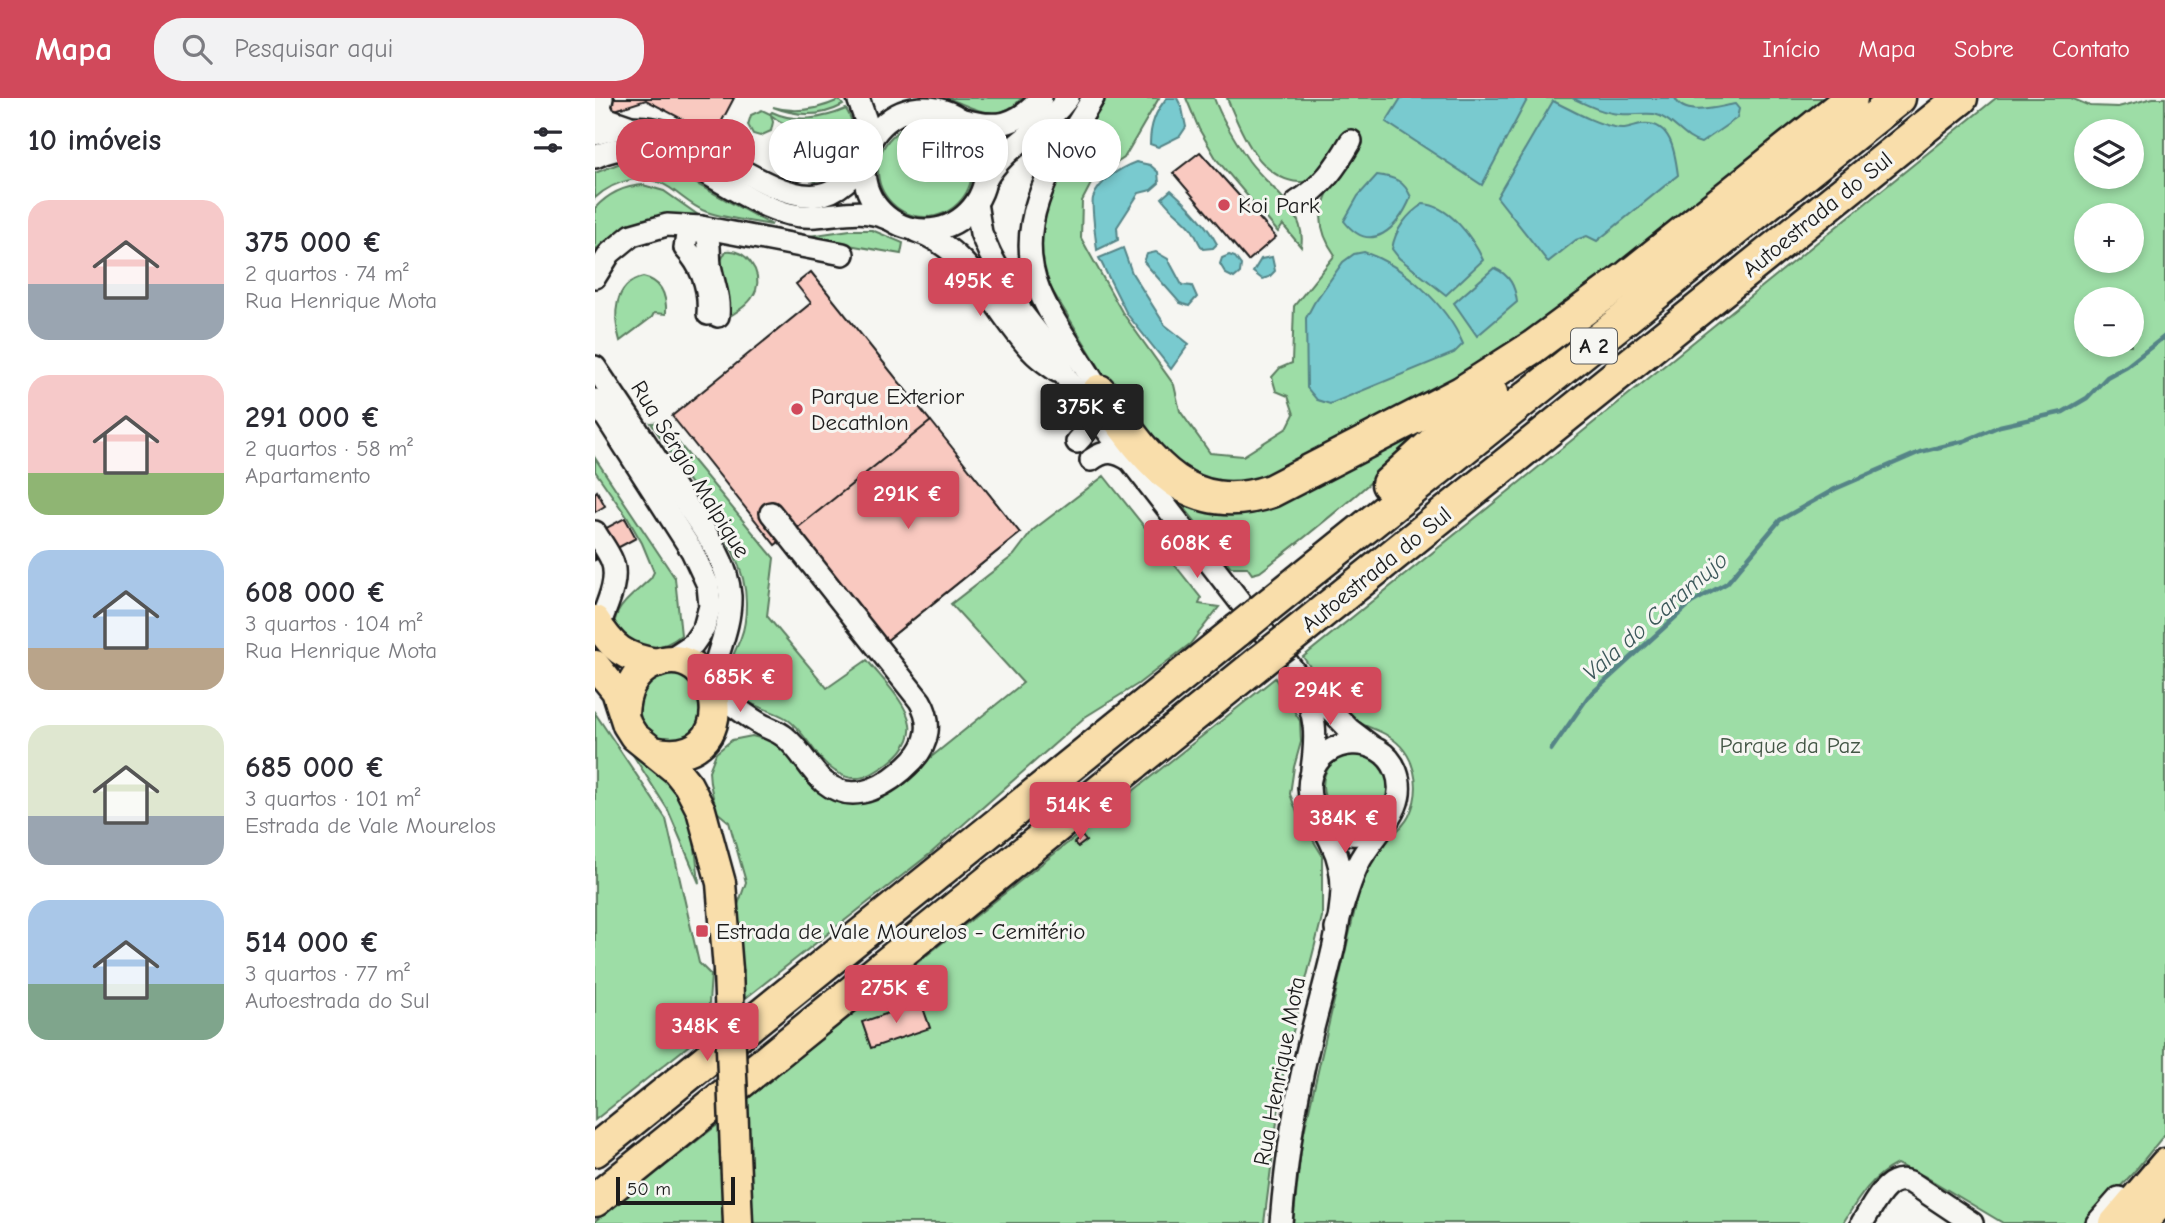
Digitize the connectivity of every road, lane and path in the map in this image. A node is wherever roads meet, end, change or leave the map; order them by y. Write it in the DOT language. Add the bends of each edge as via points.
graph roads {
  1 [pos="602,98"];
  2 [pos="858,98"];
  3 [pos="891,98"];
  4 [pos="1041,98"];
  5 [pos="1068,98"];
  6 [pos="1093,98"];
  7 [pos="1851,98"];
  8 [pos="1899,98"];
  9 [pos="1961,98"];
  10 [pos="920,108"];
  11 [pos="865,119"];
  12 [pos="960,119"];
  13 [pos="616,122"];
  14 [pos="1008,122"];
  15 [pos="883,125"];
  16 [pos="616,130"];
  17 [pos="595,134"];
  18 [pos="1351,141"];
  19 [pos="595,158"];
  20 [pos="755,176"];
  21 [pos="844,182"];
  22 [pos="865,182"];
  23 [pos="984,183"];
  24 [pos="1297,202"];
  25 [pos="976,203"];
  26 [pos="899,224"];
  27 [pos="701,228"];
  28 [pos="746,236"];
  29 [pos="615,248"];
  30 [pos="685,248"];
  31 [pos="843,254"];
  32 [pos="711,255"];
  33 [pos="595,258"];
  34 [pos="1629,276"];
  35 [pos="595,277"];
  36 [pos="1005,278"];
  37 [pos="595,354"];
  38 [pos="595,367"];
  39 [pos="1067,379"];
  40 [pos="1093,397"];
  41 [pos="595,400"];
  42 [pos="631,419"];
  43 [pos="1077,442"];
  44 [pos="1091,460"];
  45 [pos="1130,460"];
  46 [pos="771,513"];
  47 [pos="595,532"];
  48 [pos="1276,600"];
  49 [pos="597,623"];
  50 [pos="662,662"];
  51 [pos="595,665"];
  52 [pos="1297,675"];
  53 [pos="712,688"];
  54 [pos="624,714"];
  55 [pos="758,723"];
  56 [pos="708,736"];
  57 [pos="1376,749"];
  58 [pos="653,751"];
  59 [pos="1311,774"];
  60 [pos="701,810"];
  61 [pos="1315,812"];
  62 [pos="1387,822"];
  63 [pos="1336,929"];
  64 [pos="595,1150"];
  65 [pos="2165,1163"];
  66 [pos="2165,1198"];
  67 [pos="595,1200"];
  68 [pos="738,1223"];
  69 [pos="1281,1223"];
  70 [pos="1862,1223"];
  71 [pos="1972,1223"];
  72 [pos="2098,1223"];
  73 [pos="2114,1223"];
  74 [pos="2143,1223"];
  1 -- 13 [label="street" via="605,118"];
  2 -- 11 [label="street"];
  3 -- 10 [label="street"];
  4 -- 14 [label="street"];
  5 -- 23 [label="street" via="1045,124 999,160"];
  6 -- 40 [label="street" via="1041,190 1031,220 1030,244 1032,267 1045,301"];
  7 -- 34 [label="highway"];
  8 -- 48 [label="highway, Autoestrada do Sul / A 2"];
  9 -- 67 [label="highway, Autoestrada do Sul / A 2, bridge"];
  10 -- 12 [label="street" via="941,110"];
  10 -- 15 [label="street" via="903,112"];
  16 -- 17 [label="street"];
  18 -- 24 [label="street" via="1319,188"];
  19 -- 26 [label="street" via="631,148 660,151 787,214 814,217 864,211"];
  20 -- 21 [label="street" via="802,195 818,195"];
  22 -- 26 [label="street" via="878,209"];
  23 -- 25 [label="street"];
  25 -- 26 [label="street" via="963,218 946,227 927,231"];
  25 -- 36 [label="street" via="981,233"];
  26 -- 39 [label="street" via="946,246 1033,352"];
  27 -- 28 [label="street"];
  27 -- 29 [label="street" via="657,226 632,235"];
  27 -- 30 [label="street" via="687,236"];
  27 -- 32 [label="street"];
  28 -- 31 [label="street"];
  28 -- 32 [label="street" via="721,242"];
  29 -- 30 [label="street" via="662,238"];
  29 -- 33 [label="street"];
  29 -- 35 [label="street"];
  30 -- 32 [label="street" via="703,277 713,315 717,292"];
  34 -- 40 [label="highway" via="1461,393 1285,486 1246,498 1201,494 1173,480"];
  34 -- 48 [label="highway" via="1441,435 1322,547"];
  36 -- 39 [label="street" via="1022,313"];
  36 -- 40 [label="street" via="1034,308"];
  37 -- 42 [label="street"];
  38 -- 42 [label="street, Rua Sérgio Malpique"];
  39 -- 40 [label="street"];
  40 -- 43 [label="street" via="1089,426"];
  40 -- 45 [label="street"];
  41 -- 50 [label="street, Rua Sérgio Malpique" via="692,551 708,585 710,606 704,628 693,644"];
  42 -- 53 [label="street, Rua Sérgio Malpique" via="727,576 728,620 714,663"];
  44 -- 45 [label="street" via="1108,451"];
  45 -- 52 [label="street"];
  46 -- 55 [label="street" via="920,701 928,727 925,743 913,760 877,788 856,793 824,782 788,739"];
  47 -- 49 [label="street" via="614,570"];
  48 -- 64 [label="highway, Autoestrada do Sul / A 2, bridge"];
  49 -- 50 [label="main road" via="625,655"];
  50 -- 53 [label="main road" via="689,664"];
  50 -- 54 [label="main road" via="637,676 629,687"];
  51 -- 54 [label="main road" via="616,691"];
  52 -- 57 [label="street" via="1349,729"];
  52 -- 59 [label="street" via="1317,735"];
  53 -- 55 [label="street"];
  53 -- 56 [label="main road" via="715,721"];
  54 -- 58 [label="main road" via="634,736"];
  55 -- 56 [label="street" via="730,724"];
  56 -- 58 [label="main road" via="684,752"];
  56 -- 60 [label="main road" via="698,775"];
  57 -- 59 [label="street" via="1359,743 1342,745 1326,753"];
  57 -- 62 [label="street" via="1389,759 1400,783 1396,808"];
  58 -- 60 [label="main road" via="676,770"];
  59 -- 61 [label="street" via="1309,793"];
  60 -- 68 [label="main road, bridge" via="721,883"];
  61 -- 62 [label="street" via="1344,833 1371,832"];
  61 -- 63 [label="street" via="1340,867"];
  62 -- 63 [label="street" via="1356,867"];
  63 -- 69 [label="street, Rua Henrique Mota" via="1304,1061"];
  65 -- 72 [label="street" via="2123,1194"];
  65 -- 73 [label="main road"];
  66 -- 74 [label="main road"];
  70 -- 71 [label="street" via="1888,1185 1902,1180"];
}
